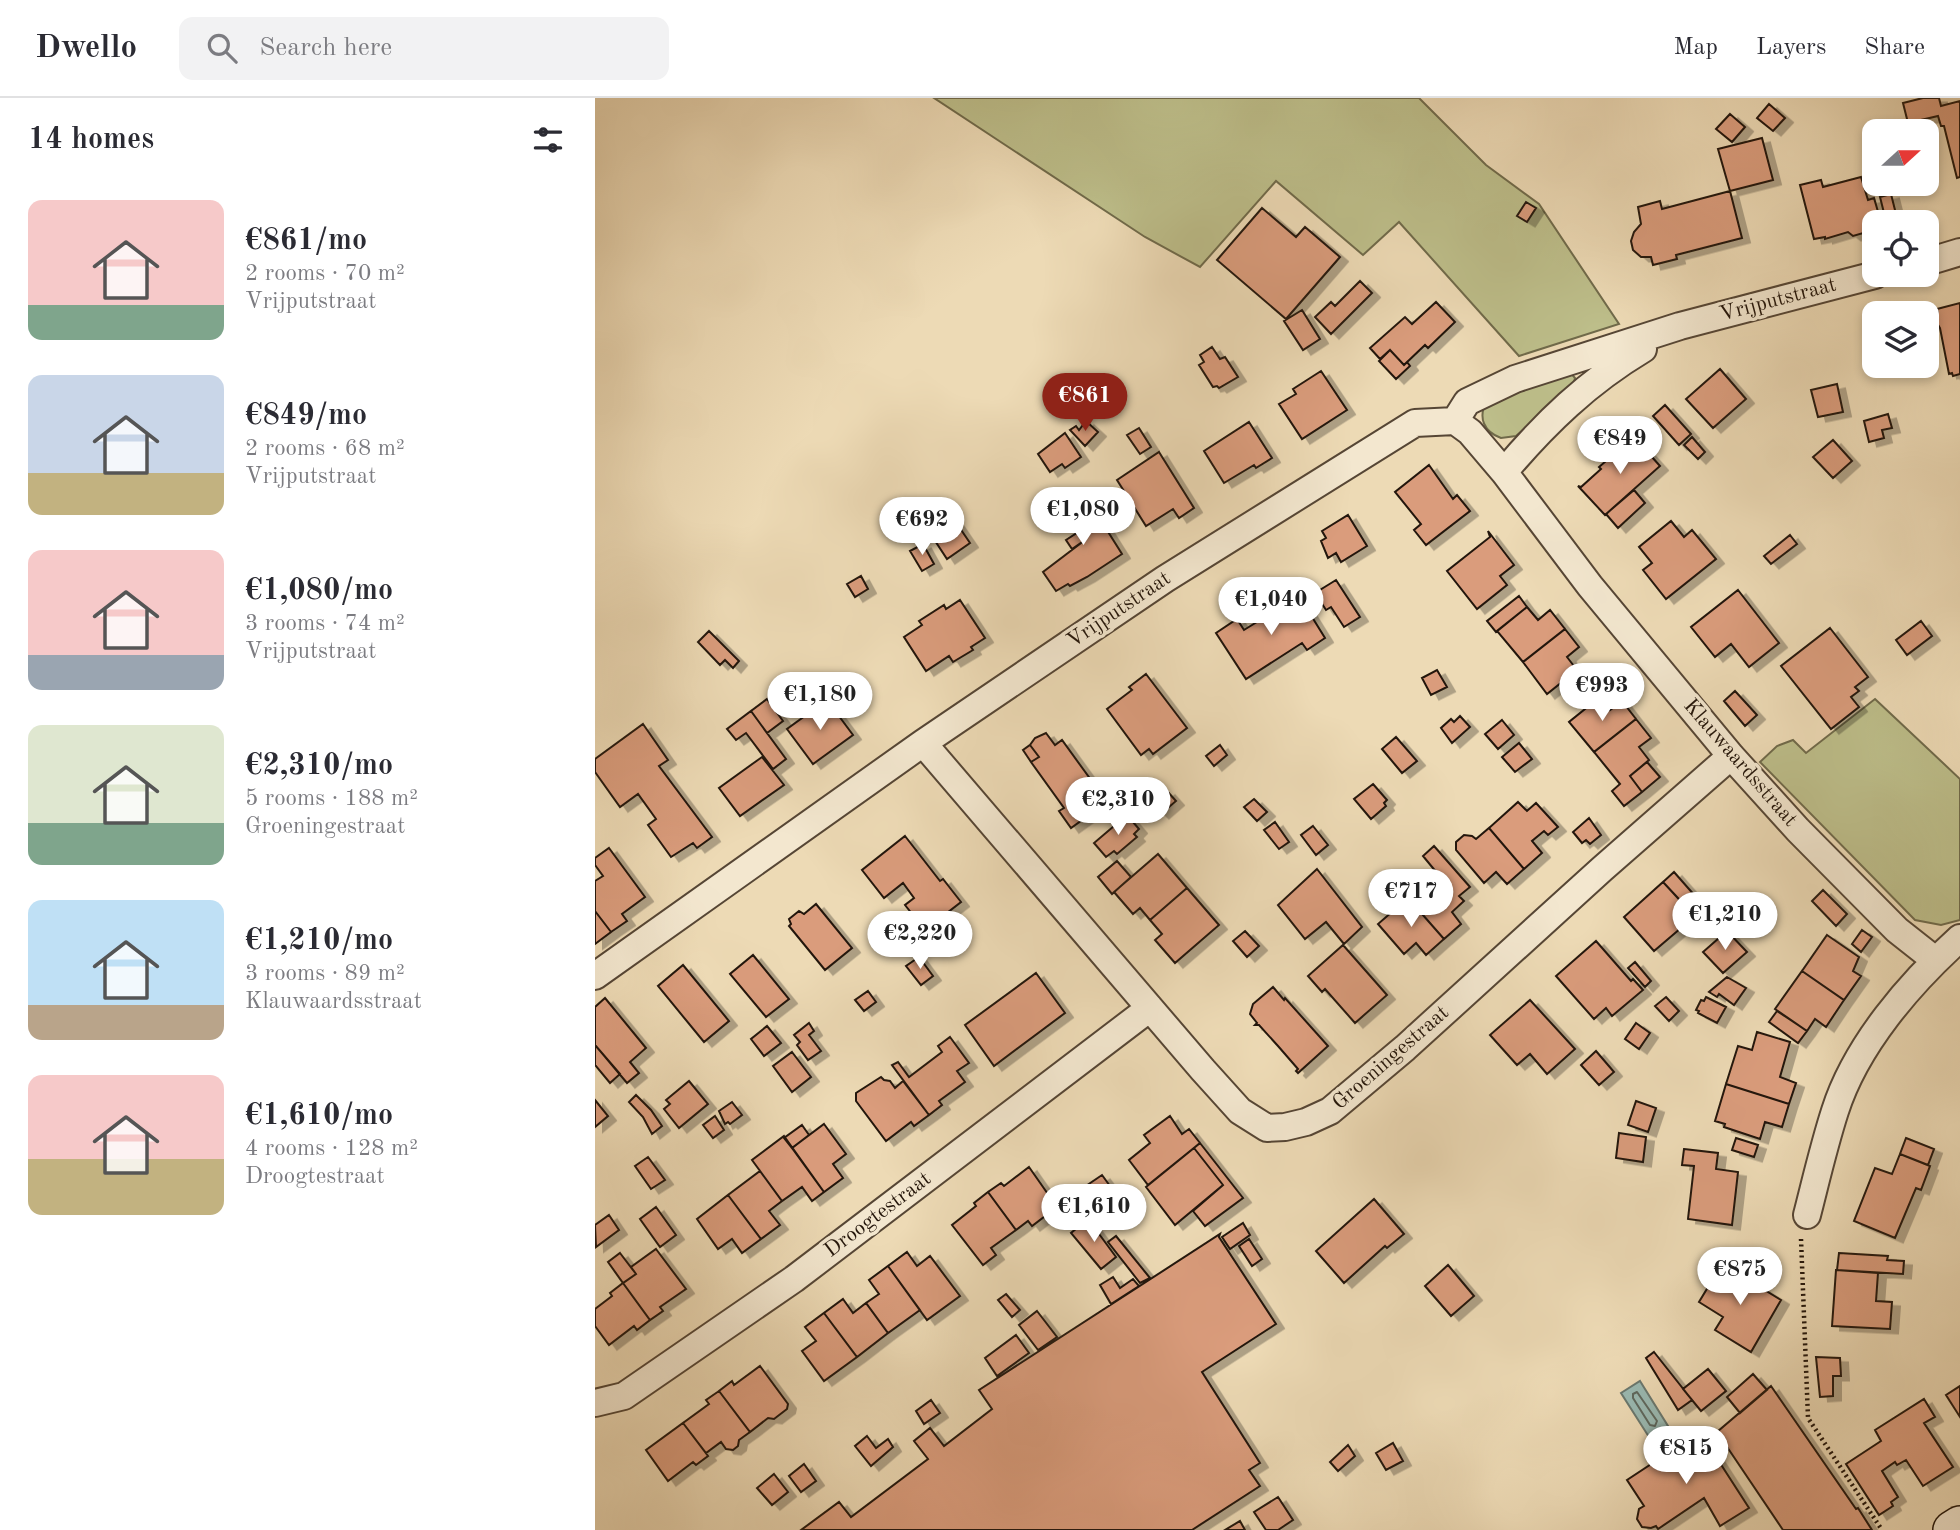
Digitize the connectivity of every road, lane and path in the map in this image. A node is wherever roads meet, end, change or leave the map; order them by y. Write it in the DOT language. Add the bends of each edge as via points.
graph roads {
  1 [pos="1960,253"];
  2 [pos="1939,259"];
  3 [pos="1862,278"];
  4 [pos="1680,326"];
  5 [pos="1455,421"];
  6 [pos="1504,472"];
  7 [pos="923,743"];
  8 [pos="1731,756"];
  9 [pos="1960,938"];
  10 [pos="1935,960"];
  11 [pos="595,976"];
  12 [pos="1150,1008"];
  13 [pos="1807,1215"];
  14 [pos="595,1403"];
  15 [pos="1960,1525"];
  16 [pos="1882,1530"];
  17 [pos="1952,1530"];
  1 -- 2 [label="street"];
  3 -- 4 [label="street, Vrijputstraat"];
  4 -- 5 [label="street, Vrijputstraat" via="1515,379 1467,402"];
  4 -- 6 [label="street, Vrijputstraat" via="1575,396"];
  5 -- 6 [label="street, Klauwaardsstraat"];
  5 -- 7 [label="street, Vrijputstraat" via="1415,423 1165,579"];
  6 -- 8 [label="street, Klauwaardsstraat" via="1590,586"];
  7 -- 11 [label="street, Vrijputstraat"];
  7 -- 12 [label="street, Groeningestraat"];
  8 -- 10 [label="street, Klauwaardsstraat" via="1897,930"];
  8 -- 12 [label="street, Groeningestraat" via="1395,1056 1330,1111 1306,1122 1267,1128 1240,1111"];
  9 -- 10 [label="street"];
  10 -- 13 [label="street" via="1893,1008 1852,1070 1835,1109"];
  12 -- 14 [label="street, Droogtestraat" via="794,1279 624,1396"];
  13 -- 16 [label="path" via="1800,1242 1808,1418"];
  15 -- 17 [label="street"];
}
